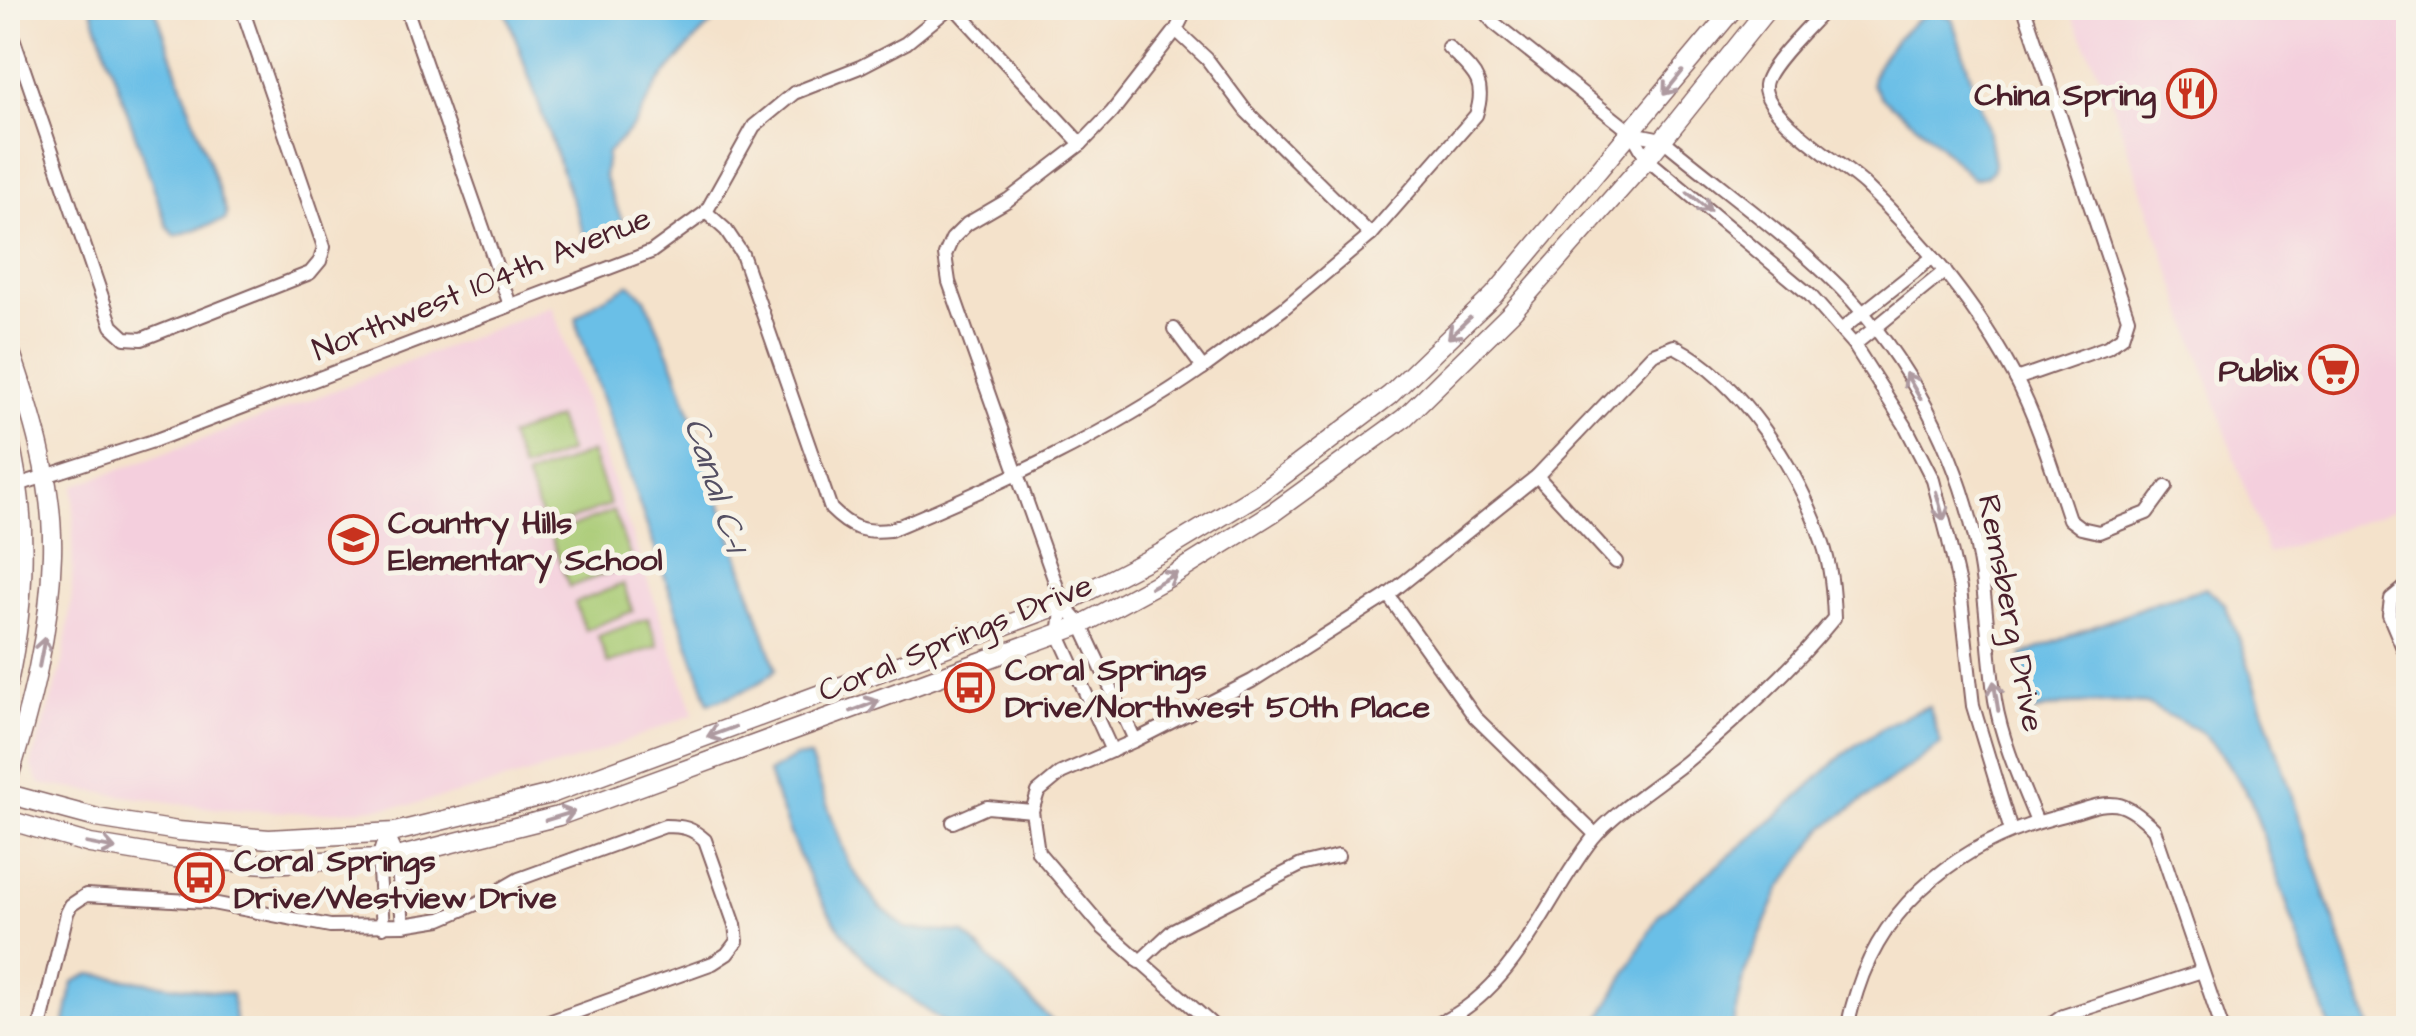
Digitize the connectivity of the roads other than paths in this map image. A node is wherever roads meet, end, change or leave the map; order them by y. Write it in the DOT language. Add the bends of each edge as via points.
graph roads {
  1 [pos="242,8"];
  2 [pos="406,8"];
  3 [pos="952,8"];
  4 [pos="1187,8"];
  5 [pos="1481,8"];
  6 [pos="1734,8"];
  7 [pos="1768,8"];
  8 [pos="1826,8"];
  9 [pos="2024,8"];
  10 [pos="8,23"];
  11 [pos="1176,30"];
  12 [pos="1448,47"];
  13 [pos="12,53"];
  14 [pos="23,68"];
  15 [pos="8,73"];
  16 [pos="1632,133"];
  17 [pos="1662,139"];
  18 [pos="1081,144"];
  19 [pos="1647,159"];
  20 [pos="706,212"];
  21 [pos="1370,235"];
  22 [pos="1933,258"];
  23 [pos="1945,272"];
  24 [pos="510,305"];
  25 [pos="1863,313"];
  26 [pos="1174,328"];
  27 [pos="1876,328"];
  28 [pos="1841,330"];
  29 [pos="8,344"];
  30 [pos="1854,345"];
  31 [pos="1204,368"];
  32 [pos="2016,379"];
  33 [pos="8,434"];
  34 [pos="1537,476"];
  35 [pos="45,477"];
  36 [pos="1016,477"];
  37 [pos="18,485"];
  38 [pos="2166,488"];
  39 [pos="1616,562"];
  40 [pos="2408,586"];
  41 [pos="1388,594"];
  42 [pos="1062,604"];
  43 [pos="1081,625"];
  44 [pos="1059,634"];
  45 [pos="2408,660"];
  46 [pos="8,684"];
  47 [pos="1136,740"];
  48 [pos="1112,751"];
  49 [pos="8,780"];
  50 [pos="8,794"];
  51 [pos="1032,811"];
  52 [pos="8,820"];
  53 [pos="953,822"];
  54 [pos="2037,822"];
  55 [pos="2011,831"];
  56 [pos="386,833"];
  57 [pos="1596,834"];
  58 [pos="1338,856"];
  59 [pos="397,857"];
  60 [pos="378,858"];
  61 [pos="403,925"];
  62 [pos="383,927"];
  63 [pos="1139,962"];
  64 [pos="2202,971"];
  65 [pos="1458,1024"];
  66 [pos="40,1028"];
  67 [pos="532,1028"];
  68 [pos="1216,1028"];
  69 [pos="1428,1028"];
  70 [pos="1848,1028"];
  71 [pos="2046,1028"];
  72 [pos="2222,1028"];
  1 -- 14 [label="street" via="324,247 320,261 310,272 142,339 125,338 112,326"];
  2 -- 24 [label="street"];
  3 -- 18 [label="street"];
  3 -- 20 [label="street, Northwest 104th Avenue" via="860,67 794,93 754,126"];
  4 -- 11 [label="street"];
  5 -- 16 [label="street, Remsberg Drive"];
  6 -- 16 [label="main road, Coral Springs Drive, one-way"];
  7 -- 17 [label="main road, Coral Springs Drive"];
  8 -- 22 [label="street" via="1772,70 1765,85 1770,104 1861,182"];
  9 -- 32 [label="street" via="2128,318 2122,337 2107,347"];
  10 -- 13 [label="street"];
  11 -- 18 [label="street"];
  11 -- 21 [label="street"];
  12 -- 21 [label="street" via="1478,79 1476,115"];
  13 -- 14 [label="street"];
  14 -- 15 [label="street"];
  16 -- 17 [label="street, Remsberg Drive"];
  16 -- 19 [label="street, Remsberg Drive"];
  16 -- 42 [label="main road, Coral Springs Drive, one-way" via="1494,295 1390,396 1260,493"];
  17 -- 19 [label="main road, Coral Springs Drive"];
  17 -- 25 [label="street, Remsberg Drive" via="1826,274"];
  18 -- 36 [label="street" via="967,224 945,254"];
  19 -- 28 [label="street, Remsberg Drive, one-way" via="1810,295"];
  43 -- 19 [label="main road, Coral Springs Drive, one-way" via="1274,512 1404,418 1511,312"];
  20 -- 24 [label="street, Northwest 104th Avenue" via="651,252"];
  20 -- 36 [label="street" via="742,254 831,509 848,527 890,530"];
  21 -- 31 [label="street"];
  22 -- 23 [label="street"];
  22 -- 25 [label="street"];
  23 -- 27 [label="street"];
  23 -- 32 [label="street"];
  24 -- 35 [label="street, Northwest 104th Avenue"];
  25 -- 27 [label="street, Remsberg Drive"];
  25 -- 28 [label="street"];
  26 -- 31 [label="street"];
  27 -- 30 [label="street"];
  54 -- 27 [label="street, Remsberg Drive, one-way" via="1996,704 1985,587 1956,472"];
  28 -- 30 [label="street, Remsberg Drive"];
  29 -- 35 [label="main road"];
  30 -- 55 [label="street, Remsberg Drive, one-way" via="1933,480 1960,589 1973,706"];
  31 -- 36 [label="street" via="1154,403"];
  32 -- 38 [label="street" via="2069,519 2081,528 2099,532 2148,513"];
  33 -- 37 [label="main road"];
  34 -- 39 [label="street"];
  34 -- 41 [label="street"];
  34 -- 57 [label="street" via="1653,354 1674,346 1697,358 1770,439 1822,540 1832,583 1834,618 1808,649"];
  35 -- 37 [label="street, Northwest 104th Avenue"];
  49 -- 35 [label="main road, one-way" via="45,638 52,552"];
  36 -- 42 [label="street"];
  37 -- 46 [label="main road" via="25,554"];
  40 -- 45 [label="street" via="2391,599 2389,615"];
  41 -- 47 [label="street" via="1252,681"];
  41 -- 57 [label="street" via="1475,717"];
  42 -- 43 [label="street"];
  42 -- 44 [label="street"];
  42 -- 56 [label="main road, Coral Springs Drive, one-way" via="551,794"];
  43 -- 44 [label="main road, Coral Springs Drive"];
  43 -- 47 [label="street"];
  44 -- 48 [label="street"];
  59 -- 44 [label="main road, Coral Springs Drive, one-way" via="560,816"];
  47 -- 48 [label="street"];
  48 -- 51 [label="street" via="1061,773 1038,792"];
  50 -- 56 [label="main road, Coral Springs Drive" via="178,831 269,839"];
  51 -- 53 [label="street" via="987,808"];
  51 -- 63 [label="street" via="1038,852"];
  52 -- 60 [label="main road, Coral Springs Drive, one-way" via="90,844 175,858 267,864"];
  54 -- 55 [label="street"];
  54 -- 64 [label="street" via="2112,802 2134,809 2154,829"];
  55 -- 70 [label="street" via="1926,882 1894,918 1866,964"];
  56 -- 59 [label="street"];
  56 -- 60 [label="street"];
  57 -- 65 [label="street" via="1523,950"];
  58 -- 63 [label="street" via="1301,866 1173,930"];
  59 -- 60 [label="main road, Coral Springs Drive"];
  59 -- 61 [label="street"];
  60 -- 62 [label="street"];
  61 -- 62 [label="street"];
  61 -- 67 [label="street" via="441,919 519,880 666,826 682,826 705,840 735,925 737,941 727,954"];
  62 -- 66 [label="street" via="330,926 207,902 86,895 66,913"];
  63 -- 68 [label="street"];
  64 -- 71 [label="street" via="2063,1016"];
  64 -- 72 [label="street"];
  65 -- 69 [label="street"];
}
